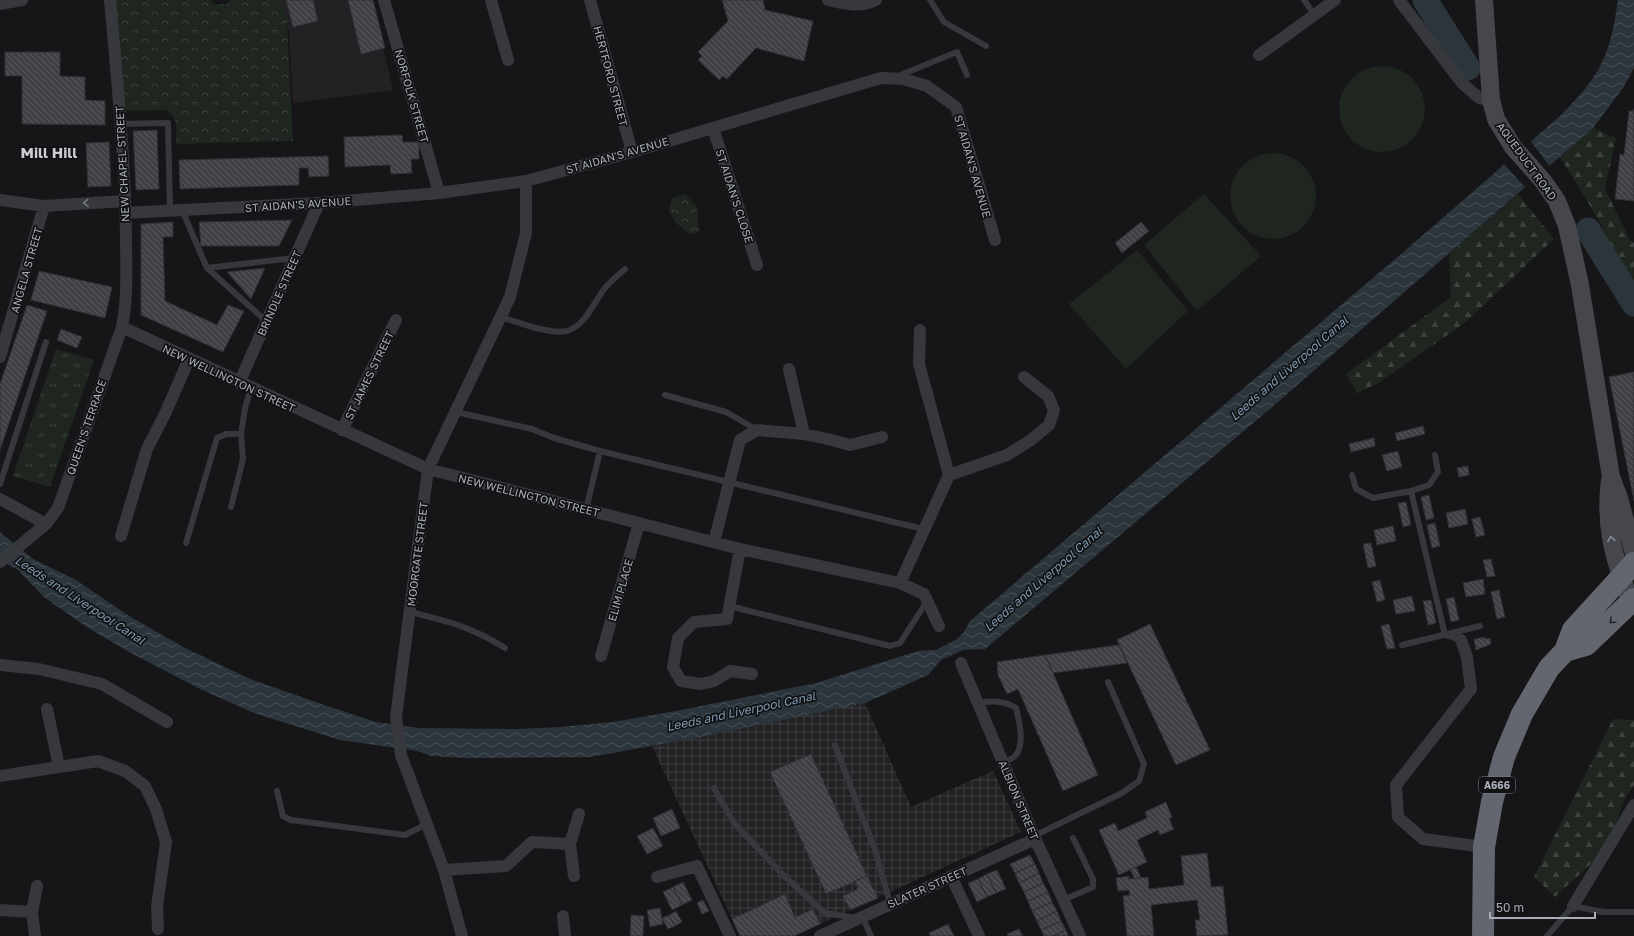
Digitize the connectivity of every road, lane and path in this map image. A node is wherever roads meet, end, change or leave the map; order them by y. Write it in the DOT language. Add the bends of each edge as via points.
graph roads {
  1 [pos="22,0"];
  2 [pos="110,0"];
  3 [pos="384,0"];
  4 [pos="491,0"];
  5 [pos="590,0"];
  6 [pos="828,0"];
  7 [pos="876,0"];
  8 [pos="930,0"];
  9 [pos="1304,0"];
  10 [pos="1335,0"];
  11 [pos="1399,0"];
  12 [pos="1484,0"];
  13 [pos="0,4"];
  14 [pos="1314,14"];
  15 [pos="986,46"];
  16 [pos="1258,55"];
  17 [pos="508,60"];
  18 [pos="967,75"];
  19 [pos="892,79"];
  20 [pos="1491,100"];
  21 [pos="120,124"];
  22 [pos="713,128"];
  23 [pos="632,152"];
  24 [pos="526,181"];
  25 [pos="439,193"];
  26 [pos="0,200"];
  27 [pos="319,203"];
  28 [pos="44,206"];
  29 [pos="125,207"];
  30 [pos="182,210"];
  31 [pos="170,211"];
  32 [pos="995,240"];
  33 [pos="294,258"];
  34 [pos="757,265"];
  35 [pos="207,268"];
  36 [pos="626,269"];
  37 [pos="501,317"];
  38 [pos="6,320"];
  39 [pos="396,320"];
  40 [pos="266,322"];
  41 [pos="122,327"];
  42 [pos="920,330"];
  43 [pos="46,342"];
  44 [pos="0,355"];
  45 [pos="189,360"];
  46 [pos="789,368"];
  47 [pos="1024,377"];
  48 [pos="239,383"];
  49 [pos="250,388"];
  50 [pos="665,395"];
  51 [pos="456,412"];
  52 [pos="342,430"];
  53 [pos="757,430"];
  54 [pos="241,434"];
  55 [pos="804,434"];
  56 [pos="882,437"];
  57 [pos="600,451"];
  58 [pos="1435,455"];
  59 [pos="428,469"];
  60 [pos="949,475"];
  61 [pos="1352,475"];
  62 [pos="1611,477"];
  63 [pos="729,482"];
  64 [pos="0,484"];
  65 [pos="1411,491"];
  66 [pos="0,499"];
  67 [pos="231,507"];
  68 [pos="586,510"];
  69 [pos="639,523"];
  70 [pos="46,524"];
  71 [pos="923,530"];
  72 [pos="121,536"];
  73 [pos="714,542"];
  74 [pos="186,543"];
  75 [pos="740,549"];
  76 [pos="1634,554"];
  77 [pos="0,562"];
  78 [pos="1627,570"];
  79 [pos="900,583"];
  80 [pos="927,600"];
  81 [pos="1633,605"];
  82 [pos="729,606"];
  83 [pos="410,612"];
  84 [pos="939,626"];
  85 [pos="1480,626"];
  86 [pos="1445,635"];
  87 [pos="1461,640"];
  88 [pos="1402,645"];
  89 [pos="505,648"];
  90 [pos="1565,651"];
  91 [pos="601,656"];
  92 [pos="960,663"];
  93 [pos="0,665"];
  94 [pos="752,674"];
  95 [pos="1108,682"];
  96 [pos="977,703"];
  97 [pos="47,709"];
  98 [pos="167,722"];
  99 [pos="835,745"];
  100 [pos="1003,764"];
  101 [pos="59,767"];
  102 [pos="0,776"];
  103 [pos="714,788"];
  104 [pos="277,791"];
  105 [pos="1634,805"];
  106 [pos="579,814"];
  107 [pos="427,824"];
  108 [pos="1034,838"];
  109 [pos="1074,838"];
  110 [pos="570,844"];
  111 [pos="1484,847"];
  112 [pos="444,870"];
  113 [pos="574,876"];
  114 [pos="951,876"];
  115 [pos="657,877"];
  116 [pos="37,886"];
  117 [pos="1063,900"];
  118 [pos="890,903"];
  119 [pos="1573,906"];
  120 [pos="0,910"];
  121 [pos="32,912"];
  122 [pos="1634,912"];
  123 [pos="563,916"];
  124 [pos="860,917"];
  125 [pos="158,929"];
  126 [pos="35,936"];
  127 [pos="462,936"];
  128 [pos="565,936"];
  129 [pos="730,936"];
  130 [pos="820,936"];
  131 [pos="871,936"];
  132 [pos="979,936"];
  133 [pos="1080,936"];
  134 [pos="1483,936"];
  135 [pos="1547,936"];
  1 -- 13 [label="street"];
  2 -- 21 [label="street, NEW CHAPEL STREET"];
  3 -- 25 [label="street, NORFOLK STREET"];
  4 -- 17 [label="street"];
  5 -- 23 [label="street, HERTFORD STREET"];
  6 -- 7 [label="street" via="853,6"];
  8 -- 15 [label="lane" via="944,22"];
  9 -- 14 [label="lane"];
  10 -- 14 [label="street"];
  11 -- 20 [label="street" via="1462,83 1478,98"];
  12 -- 20 [label="main road, AQUEDUCT ROAD"];
  14 -- 16 [label="street"];
  18 -- 19 [label="lane" via="957,52"];
  19 -- 22 [label="street, ST AIDAN'S AVENUE" via="880,78"];
  19 -- 32 [label="street, ST AIDAN'S AVENUE" via="903,79 927,86 956,106"];
  20 -- 62 [label="main road, AQUEDUCT ROAD" via="1496,119 1504,133 1553,196 1567,226 1580,285"];
  21 -- 29 [label="street, NEW CHAPEL STREET"];
  21 -- 31 [label="lane" via="168,123"];
  22 -- 23 [label="street, ST AIDAN'S AVENUE"];
  22 -- 34 [label="street, ST AIDAN'S CLOSE"];
  23 -- 24 [label="street, ST AIDAN'S AVENUE"];
  24 -- 25 [label="street, ST AIDAN'S AVENUE"];
  24 -- 37 [label="street, MOORGATE STREET" via="526,233 510,297"];
  25 -- 27 [label="street, ST AIDAN'S AVENUE"];
  26 -- 28 [label="street, ST AIDAN'S AVENUE"];
  27 -- 30 [label="street, ST AIDAN'S AVENUE"];
  27 -- 33 [label="street, BRINDLE STREET"];
  29 -- 28 [label="street, ST AIDAN'S AVENUE, one-way"];
  28 -- 38 [label="street, ANGELA STREET"];
  29 -- 31 [label="street, ST AIDAN'S AVENUE"];
  29 -- 41 [label="street, NEW CHAPEL STREET" via="126,306"];
  30 -- 31 [label="street, ST AIDAN'S AVENUE"];
  30 -- 35 [label="lane"];
  33 -- 35 [label="lane"];
  33 -- 40 [label="street, BRINDLE STREET"];
  35 -- 40 [label="lane"];
  36 -- 37 [label="lane" via="604,289 585,317 575,327 566,331 542,329"];
  37 -- 51 [label="street, MOORGATE STREET"];
  38 -- 44 [label="street, ANGELA STREET"];
  39 -- 52 [label="street, ST JAMES STREET"];
  40 -- 48 [label="street, BRINDLE STREET"];
  41 -- 45 [label="street, NEW WELLINGTON STREET"];
  41 -- 70 [label="street, QUEEN'S TERRACE" via="58,508"];
  42 -- 60 [label="street" via="919,364"];
  43 -- 64 [label="lane"];
  45 -- 48 [label="street, NEW WELLINGTON STREET"];
  45 -- 72 [label="street" via="166,414 146,449"];
  46 -- 55 [label="street"];
  47 -- 60 [label="street" via="1048,396 1054,410 1049,425 1032,440 1007,455"];
  48 -- 49 [label="street, NEW WELLINGTON STREET"];
  49 -- 52 [label="street, NEW WELLINGTON STREET"];
  49 -- 54 [label="lane"];
  50 -- 53 [label="lane" via="726,412"];
  51 -- 57 [label="lane" via="532,429"];
  51 -- 59 [label="street, MOORGATE STREET"];
  52 -- 59 [label="street, NEW WELLINGTON STREET"];
  53 -- 55 [label="street"];
  53 -- 63 [label="street" via="740,440"];
  54 -- 67 [label="lane" via="243,459"];
  54 -- 74 [label="lane" via="226,434 217,438"];
  55 -- 56 [label="street" via="850,445"];
  57 -- 63 [label="lane"];
  57 -- 68 [label="lane"];
  58 -- 65 [label="lane" via="1438,472 1430,485"];
  59 -- 68 [label="street, NEW WELLINGTON STREET"];
  59 -- 83 [label="street, MOORGATE STREET"];
  60 -- 71 [label="street"];
  61 -- 65 [label="lane" via="1356,489 1373,498"];
  62 -- 76 [label="main road, AQUEDUCT ROAD"];
  78 -- 62 [label="main road, AQUEDUCT ROAD, one-way" via="1610,539 1608,500"];
  63 -- 71 [label="lane"];
  63 -- 73 [label="street"];
  65 -- 86 [label="lane"];
  66 -- 70 [label="street"];
  68 -- 69 [label="street, NEW WELLINGTON STREET"];
  69 -- 73 [label="street, NEW WELLINGTON STREET"];
  69 -- 91 [label="street, ELIM PLACE"];
  70 -- 77 [label="street, QUEEN'S TERRACE"];
  71 -- 79 [label="street"];
  73 -- 75 [label="street, NEW WELLINGTON STREET"];
  75 -- 79 [label="street, NEW WELLINGTON STREET"];
  75 -- 82 [label="street"];
  78 -- 81 [label="main road, AQUEDUCT ROAD"];
  78 -- 90 [label="highway, A666" via="1573,630"];
  79 -- 80 [label="street, NEW WELLINGTON STREET" via="924,594"];
  80 -- 82 [label="lane" via="900,643 890,646"];
  80 -- 84 [label="street, NEW WELLINGTON STREET"];
  81 -- 90 [label="highway, one-way" via="1586,645"];
  82 -- 94 [label="street" via="727,619 694,622 678,638 673,667 681,681 701,684 714,681 730,671"];
  83 -- 89 [label="lane" via="461,624"];
  83 -- 107 [label="street, MOORGATE STREET" via="396,717 400,755"];
  85 -- 86 [label="lane"];
  86 -- 87 [label="lane"];
  86 -- 88 [label="lane"];
  87 -- 111 [label="street" via="1467,657 1471,689 1396,785 1398,817 1423,839"];
  90 -- 111 [label="highway, A666" via="1549,668 1522,714 1504,758 1492,802"];
  92 -- 96 [label="street, ALBION STREET"];
  93 -- 98 [label="street" via="39,669 102,684"];
  95 -- 108 [label="lane" via="1144,764 1139,781 1122,793"];
  96 -- 100 [label="street, ALBION STREET"];
  96 -- 100 [label="lane" via="1007,702 1016,708 1021,736 1020,748 1016,755"];
  97 -- 101 [label="street"];
  99 -- 118 [label="lane" via="875,850"];
  100 -- 108 [label="street, ALBION STREET"];
  101 -- 102 [label="street"];
  101 -- 125 [label="street" via="98,761 125,771 145,786 156,809 166,842 157,907"];
  103 -- 124 [label="lane" via="734,823 784,876 825,913"];
  104 -- 107 [label="lane" via="283,816 291,820 405,835"];
  105 -- 119 [label="street"];
  106 -- 110 [label="street"];
  107 -- 112 [label="street, MOORGATE STREET"];
  108 -- 114 [label="street, SLATER STREET"];
  108 -- 117 [label="street, ALBION STREET"];
  109 -- 117 [label="lane" via="1093,879 1093,887"];
  110 -- 112 [label="street" via="532,842 506,866"];
  110 -- 113 [label="street"];
  111 -- 134 [label="highway, A666"];
  112 -- 127 [label="street, MOORGATE STREET"];
  114 -- 118 [label="street, SLATER STREET"];
  114 -- 132 [label="street"];
  115 -- 129 [label="street" via="697,866"];
  116 -- 121 [label="street"];
  117 -- 133 [label="street, ALBION STREET"];
  118 -- 124 [label="street, SLATER STREET"];
  119 -- 122 [label="lane" via="1602,912"];
  119 -- 135 [label="lane"];
  120 -- 121 [label="street"];
  121 -- 126 [label="street"];
  123 -- 128 [label="street"];
  124 -- 130 [label="street, SLATER STREET"];
  124 -- 131 [label="lane"];
}
